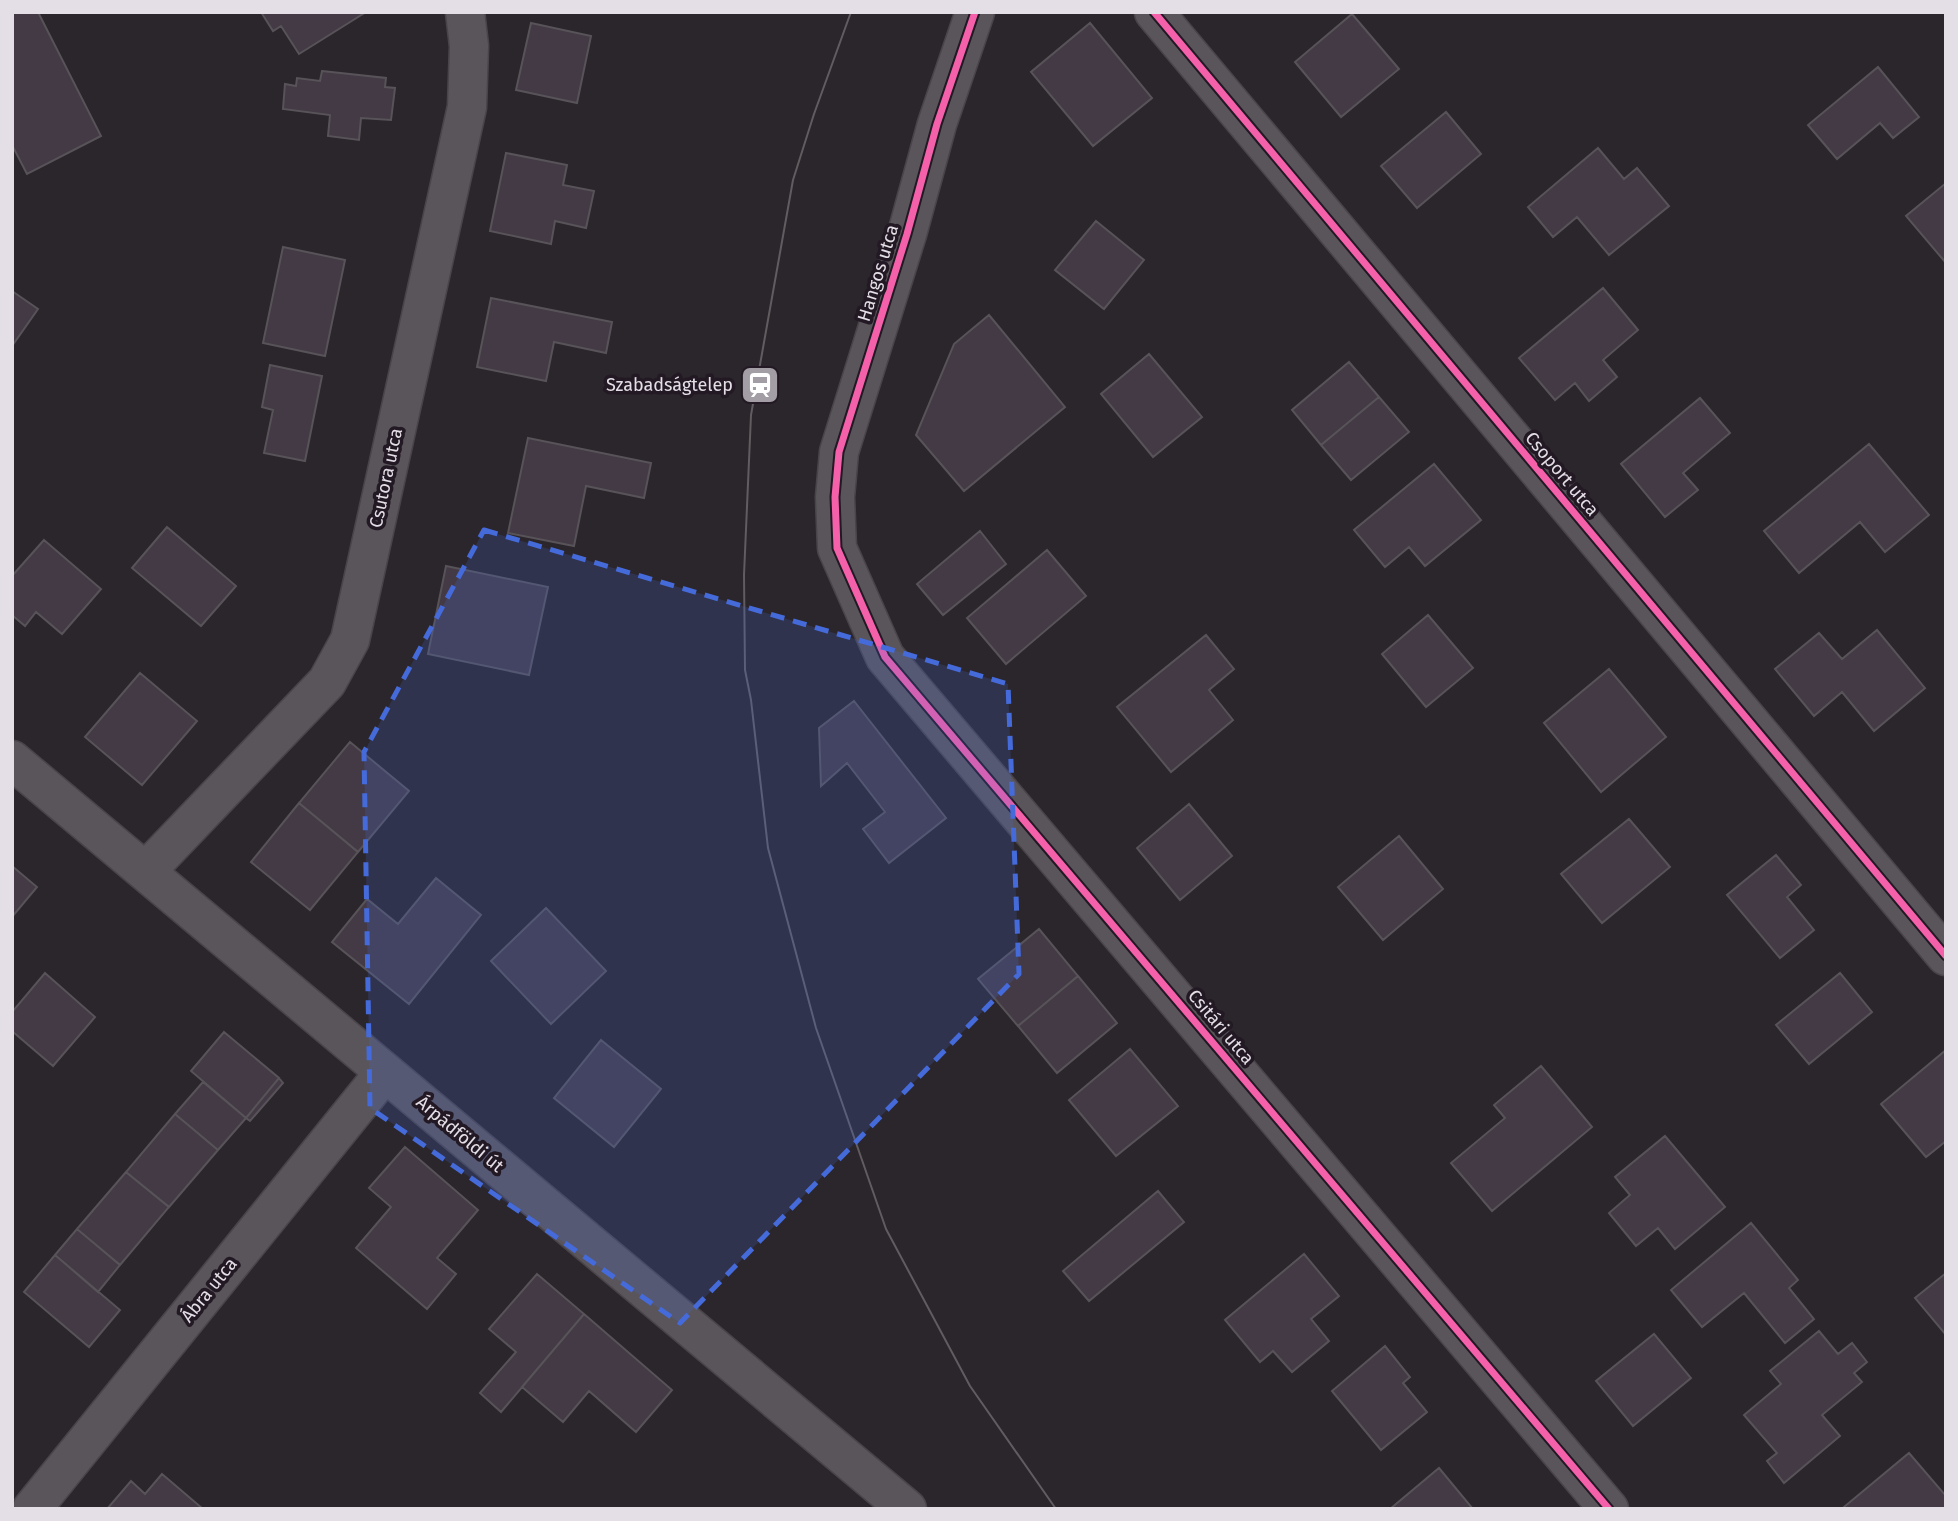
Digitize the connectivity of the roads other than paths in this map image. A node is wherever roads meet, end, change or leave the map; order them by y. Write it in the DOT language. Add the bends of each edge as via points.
graph roads {
  1 [pos="465,12"];
  2 [pos="975,12"];
  3 [pos="1154,12"];
  4 [pos="837,548"];
  5 [pos="12,760"];
  6 [pos="146,871"];
  7 [pos="1946,956"];
  8 [pos="385,1072"];
  9 [pos="32,1509"];
  10 [pos="907,1509"];
  11 [pos="1609,1509"];
  1 -- 6 [label="street, Csutora utca" via="467,107 350,640 327,682"];
  2 -- 4 [label="street, Hangos utca" via="839,453"];
  3 -- 7 [label="street, Csoport utca"];
  4 -- 11 [label="street, Csitári utca" via="885,657"];
  5 -- 6 [label="street, Árpádföldi út"];
  6 -- 8 [label="street, Árpádföldi út"];
  8 -- 9 [label="street, Ábra utca"];
  8 -- 10 [label="street, Árpádföldi út"];
}
